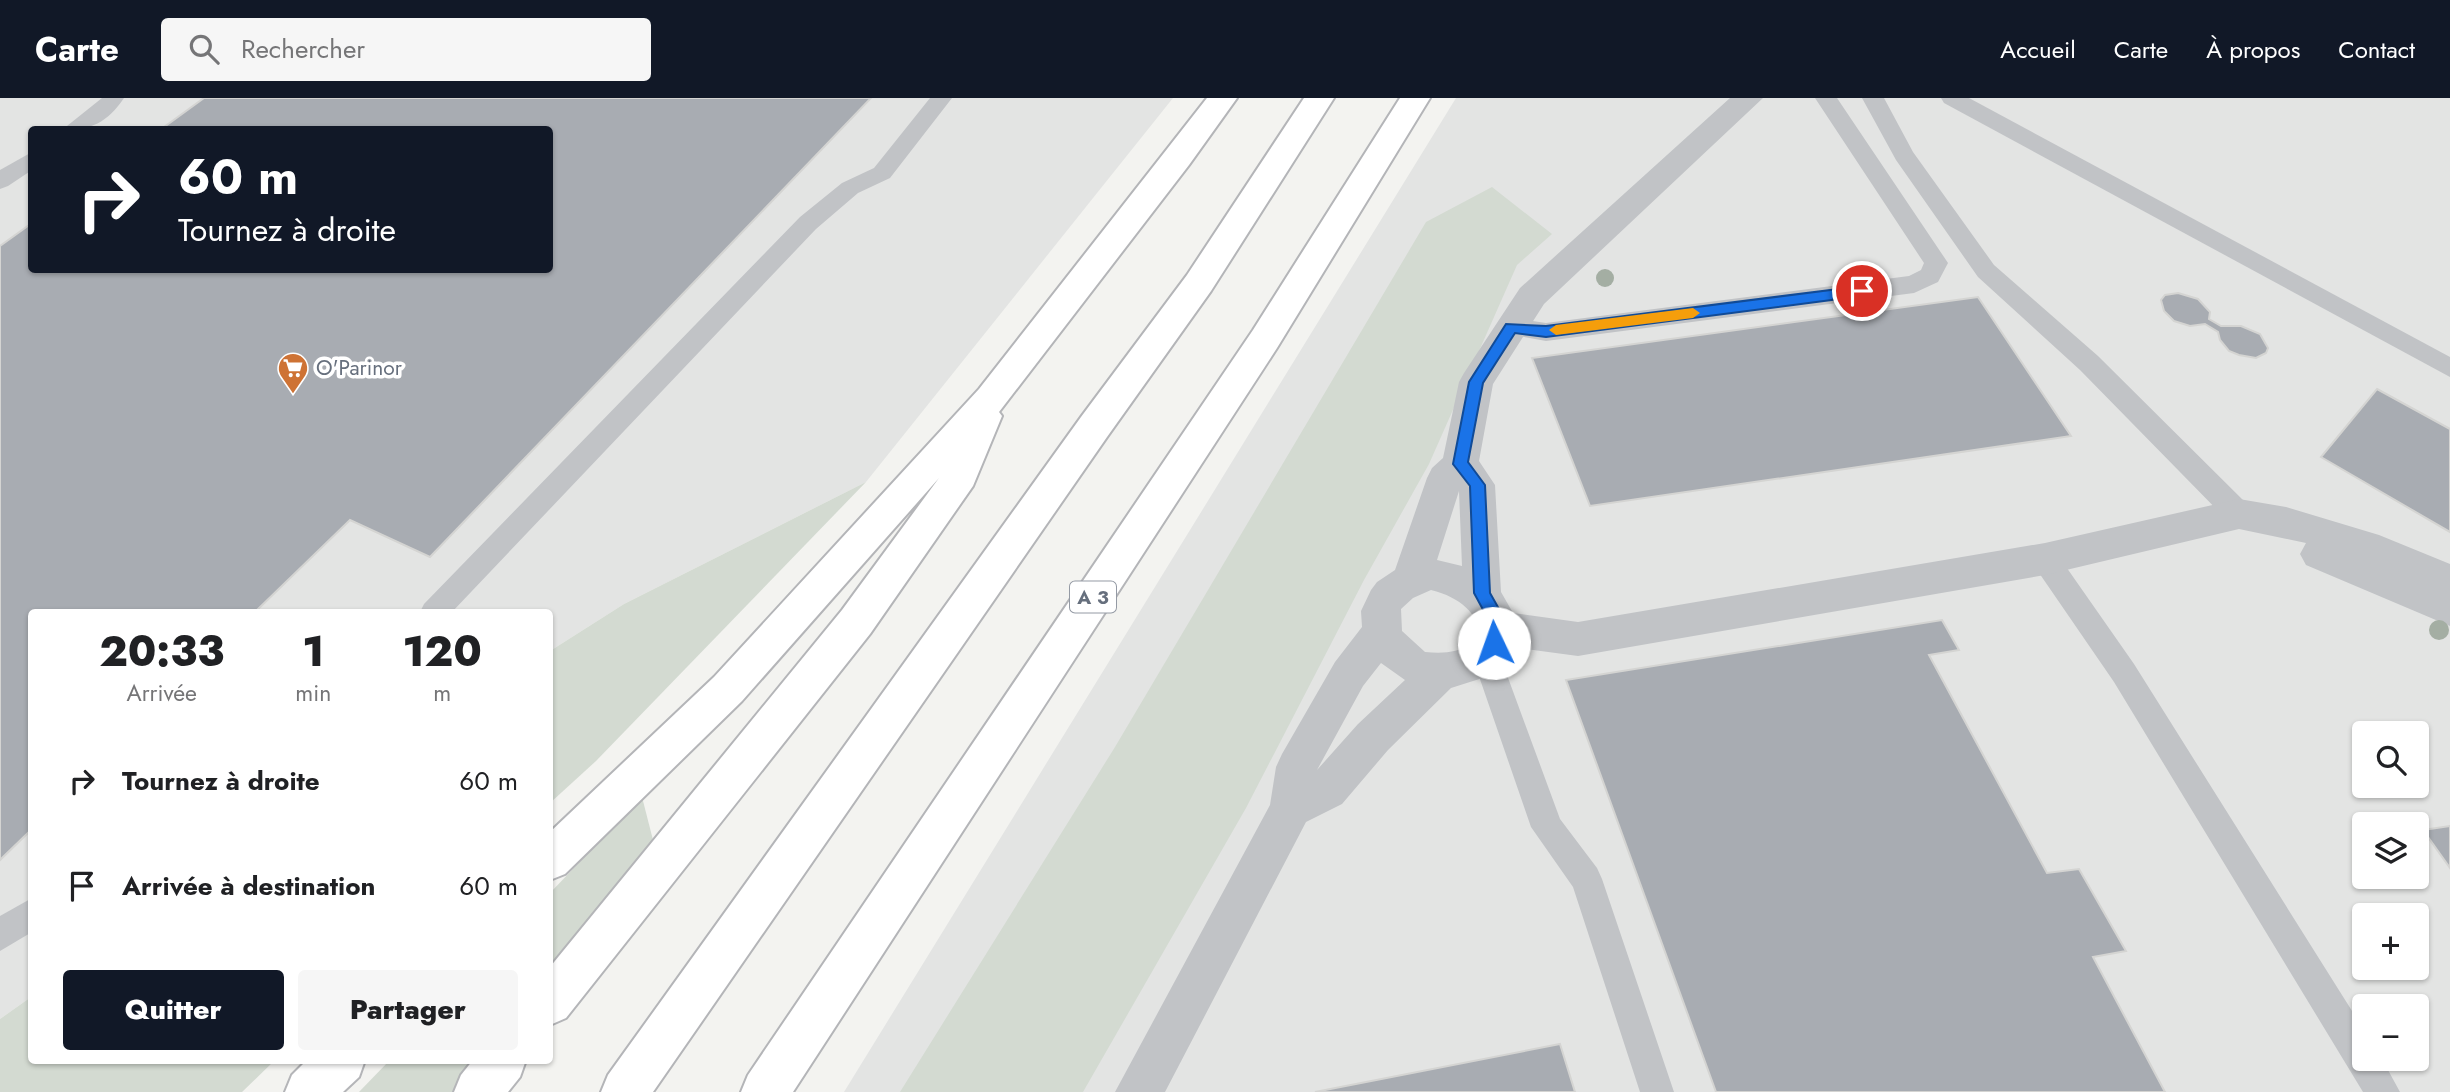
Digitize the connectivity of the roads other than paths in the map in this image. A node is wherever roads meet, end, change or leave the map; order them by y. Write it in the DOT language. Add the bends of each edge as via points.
graph roads {
  1 [pos="113,98"];
  2 [pos="941,98"];
  3 [pos="1222,98"];
  4 [pos="1319,98"];
  5 [pos="1415,98"];
  6 [pos="1748,98"];
  7 [pos="1826,98"];
  8 [pos="1873,98"];
  9 [pos="1952,98"];
  10 [pos="79,126"];
  11 [pos="28,162"];
  12 [pos="0,181"];
  13 [pos="1511,327"];
  14 [pos="2450,368"];
  15 [pos="991,398"];
  16 [pos="1460,464"];
  17 [pos="2239,514"];
  18 [pos="2045,559"];
  19 [pos="1412,577"];
  20 [pos="2450,581"];
  21 [pos="1482,593"];
  22 [pos="437,609"];
  23 [pos="2450,610"];
  24 [pos="1382,631"];
  25 [pos="1492,642"];
  26 [pos="1440,672"];
  27 [pos="1291,808"];
  28 [pos="553,857"];
  29 [pos="28,916"];
  30 [pos="0,935"];
  31 [pos="553,998"];
  32 [pos="338,1064"];
  33 [pos="500,1064"];
  34 [pos="309,1092"];
  35 [pos="478,1092"];
  36 [pos="625,1092"];
  37 [pos="765,1092"];
  38 [pos="1139,1092"];
  39 [pos="1657,1092"];
  40 [pos="2383,1092"];
  1 -- 10 [label="lane"];
  2 -- 22 [label="lane" via="882,173 850,188 808,223"];
  3 -- 15 [label="highway"];
  4 -- 36 [label="highway" via="1199,282"];
  5 -- 37 [label="highway, A 3" via="1265,339"];
  6 -- 13 [label="street" via="1532,296"];
  7 -- 13 [label="lane" via="1936,263 1930,276 1914,284 1573,328"];
  8 -- 17 [label="lane" via="1904,155 1986,271 2089,363"];
  9 -- 14 [label="lane"];
  11 -- 12 [label="lane"];
  13 -- 16 [label="street" via="1476,382"];
  15 -- 28 [label="highway" via="728,689"];
  15 -- 31 [label="highway" via="960,476 856,622"];
  16 -- 19 [label="street" via="1446,478"];
  16 -- 21 [label="street" via="1477,485"];
  17 -- 18 [label="street"];
  17 -- 20 [label="street" via="2286,522 2379,550"];
  17 -- 23 [label="street"];
  18 -- 25 [label="street" via="1578,639"];
  18 -- 40 [label="lane" via="2124,673"];
  19 -- 21 [label="street" via="1450,575"];
  19 -- 24 [label="street" via="1386,598 1380,614"];
  21 -- 25 [label="street" via="1495,616"];
  24 -- 26 [label="street" via="1403,660"];
  24 -- 27 [label="street" via="1349,674 1297,767"];
  25 -- 26 [label="street" via="1473,665"];
  25 -- 39 [label="lane" via="1547,827 1586,878"];
  26 -- 27 [label="street" via="1327,790"];
  27 -- 38 [label="street"];
  29 -- 30 [label="lane"];
  32 -- 34 [label="highway"];
  33 -- 35 [label="highway"];
}
